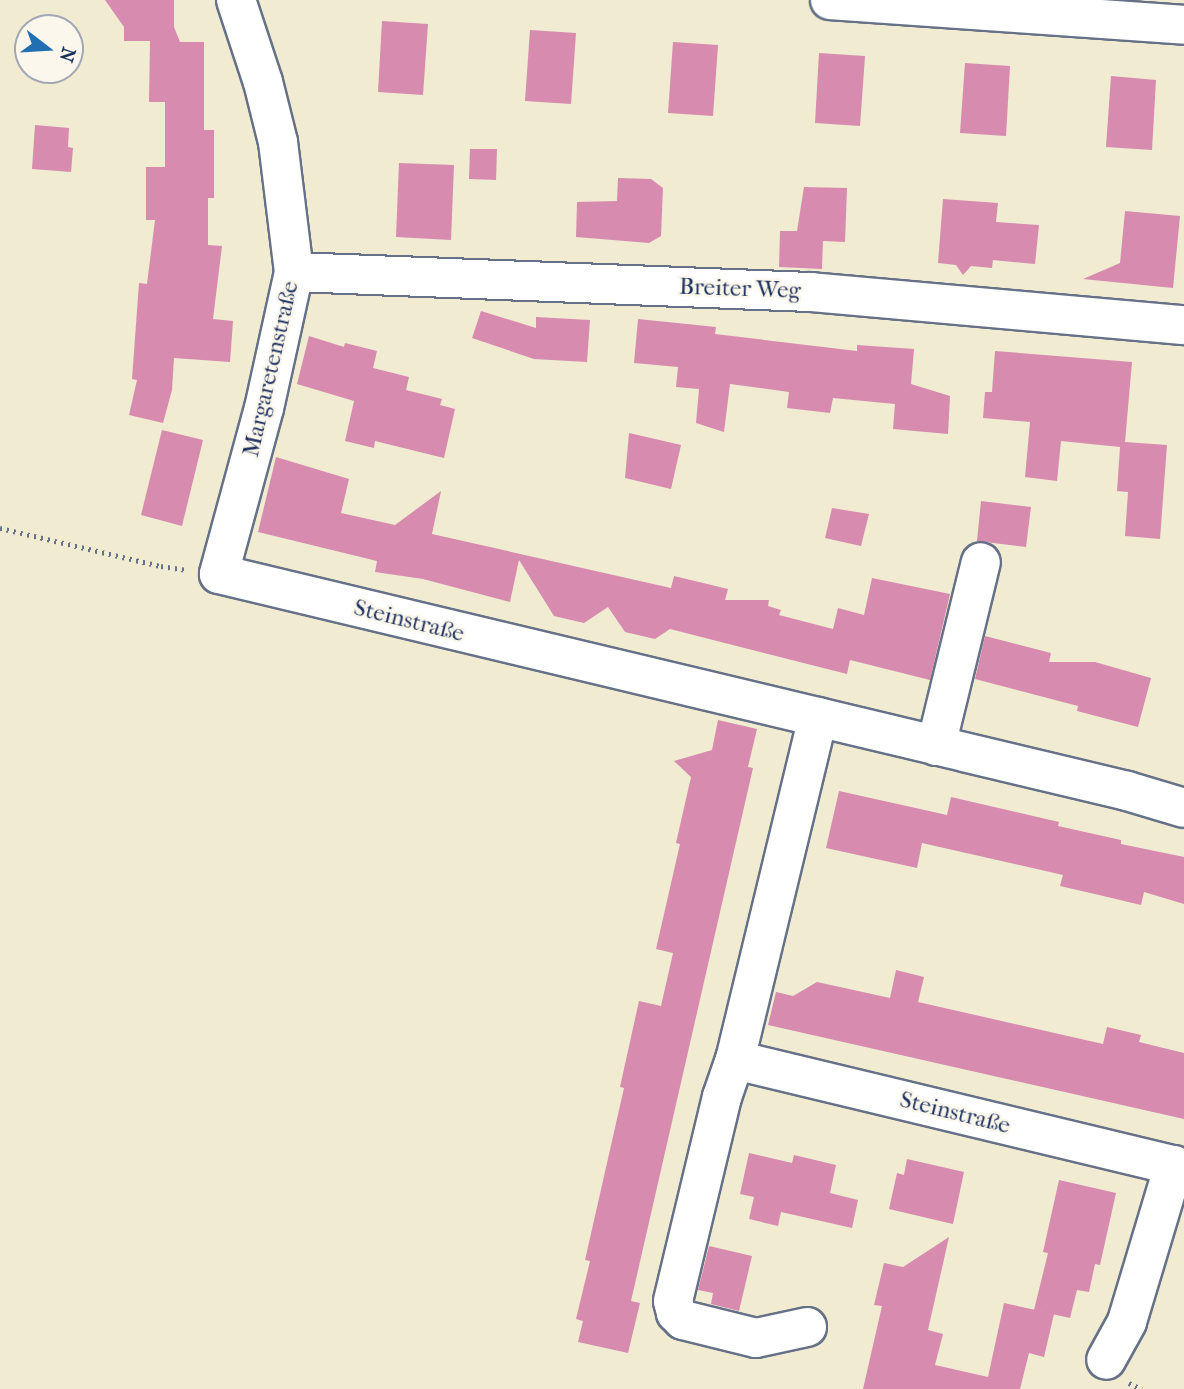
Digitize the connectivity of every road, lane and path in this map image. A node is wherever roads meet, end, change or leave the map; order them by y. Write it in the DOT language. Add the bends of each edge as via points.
graph roads {
  1 [pos="236,0"];
  2 [pos="830,0"];
  3 [pos="937,3"];
  4 [pos="1184,25"];
  5 [pos="295,272"];
  6 [pos="1184,325"];
  7 [pos="0,528"];
  8 [pos="981,562"];
  9 [pos="219,573"];
  10 [pos="818,717"];
  11 [pos="936,746"];
  12 [pos="1184,808"];
  13 [pos="736,1060"];
  14 [pos="807,1327"];
  15 [pos="1106,1360"];
  1 -- 5 [label="street, Margaretenstraße" via="264,82 278,142"];
  2 -- 3 [label="street"];
  3 -- 4 [label="street"];
  5 -- 6 [label="street, Breiter Weg" via="811,292"];
  5 -- 9 [label="street, Margaretenstraße"];
  7 -- 9 [label="path" via="161,566"];
  8 -- 11 [label="street"];
  9 -- 10 [label="street, Steinstraße"];
  10 -- 11 [label="street, Steinstraße"];
  10 -- 13 [label="street"];
  11 -- 12 [label="street, Steinstraße"];
  13 -- 14 [label="street" via="722,1097 675,1286 676,1313 693,1324 756,1338"];
  13 -- 15 [label="street, Steinstraße" via="1174,1165 1127,1322"];
}
